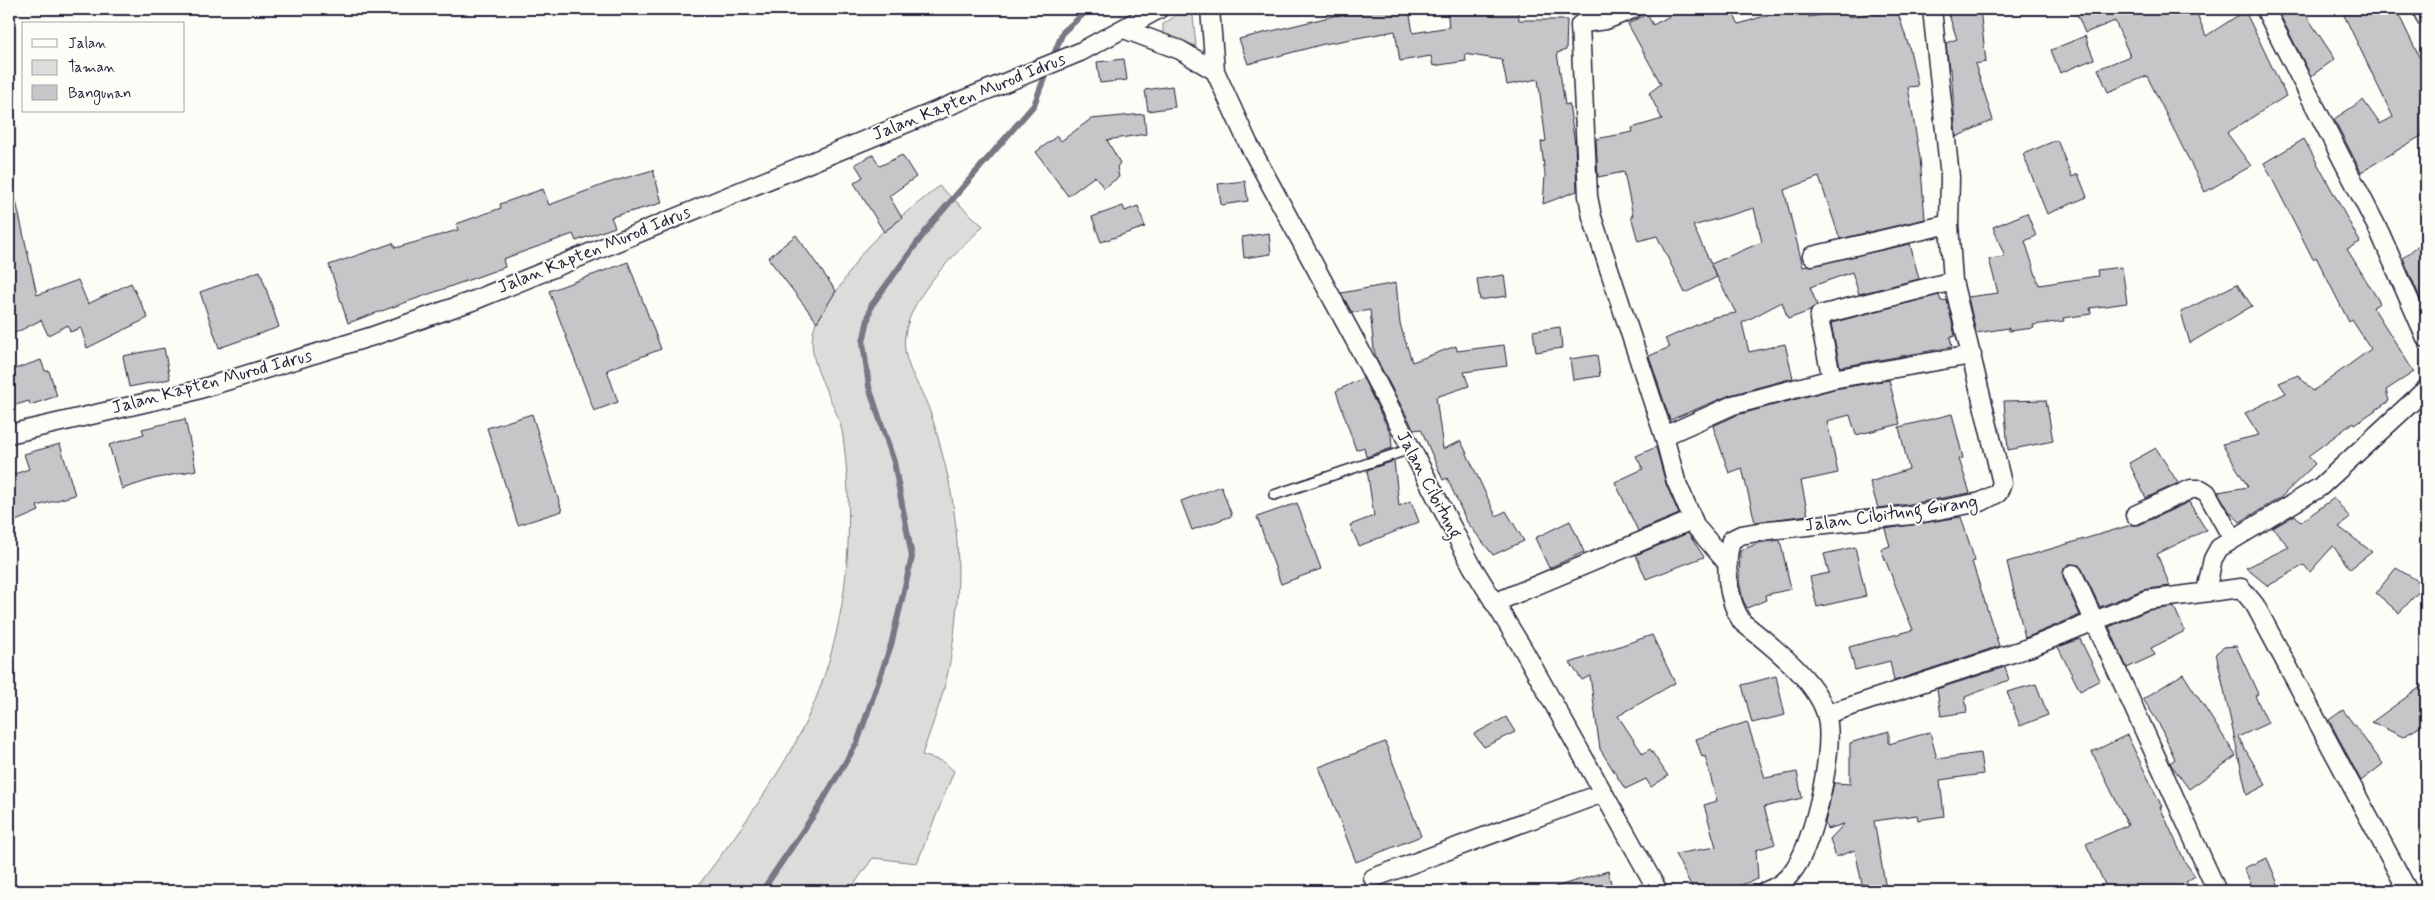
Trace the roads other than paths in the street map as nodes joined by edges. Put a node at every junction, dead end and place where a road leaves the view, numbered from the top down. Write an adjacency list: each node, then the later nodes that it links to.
1 (1160, 9): 8 (street, Jalan Kapten Murod Idrus)
2 (1210, 9): 9 (street, Jalan Cibitung)
3 (1633, 9): 18 (street)
4 (1932, 9): 10 (street, Jalan Cibitung Girang)
5 (2266, 9): 13 (street)
6 (2422, 9): 7 (street)
7 (2426, 18)
8 (1124, 29): 9 (street); 17 (street, Jalan Kapten Murod Idrus)
9 (1216, 71): 19 (street, Jalan Cibitung)
10 (1949, 224): 11 (street); 12 (street, Jalan Cibitung Girang)
11 (1812, 256)
12 (1953, 281): 14 (street, Jalan Cibitung Girang); 15 (street)
13 (2426, 338)
14 (1972, 355): 15 (street); 24 (street, Jalan Cibitung Girang)
15 (1832, 379): 18 (street)
16 (2426, 389): 23 (street)
17 (9, 434)
18 (1664, 436): 22 (street)
19 (1410, 449): 20 (lane); 27 (street, Jalan Cibitung)
20 (1274, 495)
21 (2135, 515): 23 (street)
22 (1692, 520): 24 (street); 27 (street)
23 (2232, 538): 26 (street)
24 (1728, 564): 29 (street, Jalan Cibitung Girang)
25 (2074, 574): 28 (street)
26 (2206, 592): 28 (street); 35 (street)
27 (1494, 603): 30 (street, Jalan Cibitung)
28 (2094, 621): 29 (street); 34 (street)
29 (1826, 714): 33 (street, Jalan Cibitung Girang)
30 (1603, 794): 31 (street); 32 (street, Jalan Cibitung)
31 (1373, 878)
32 (1658, 891)
33 (1766, 891)
34 (2217, 891)
35 (2408, 891)

